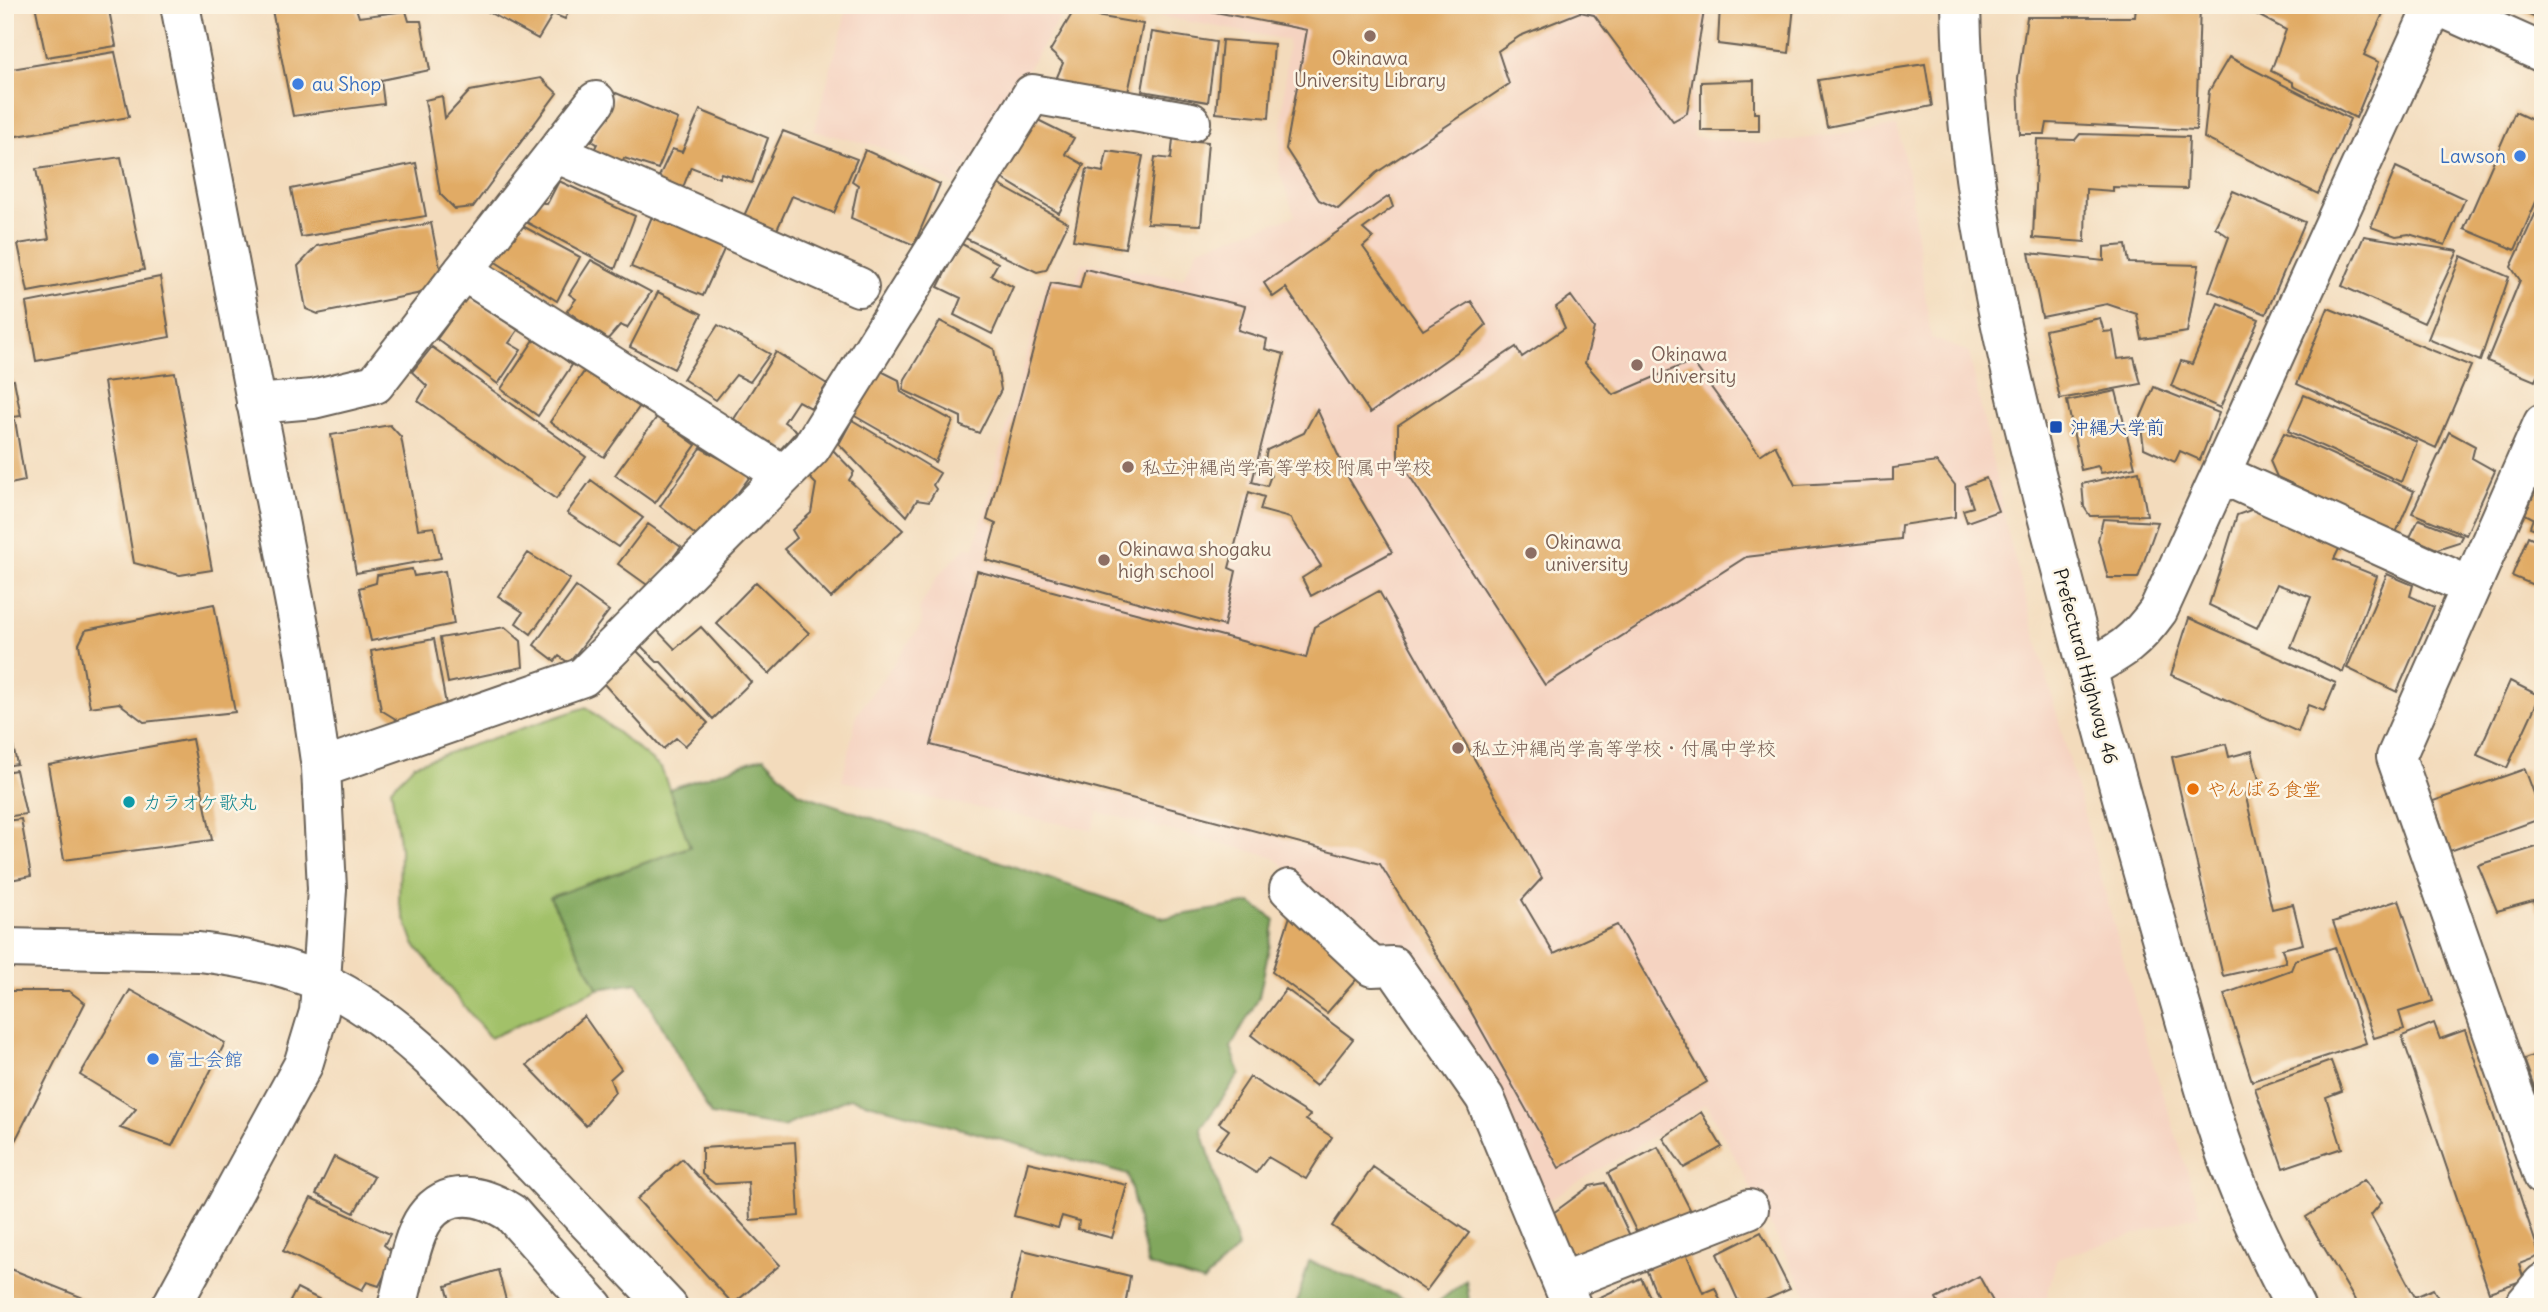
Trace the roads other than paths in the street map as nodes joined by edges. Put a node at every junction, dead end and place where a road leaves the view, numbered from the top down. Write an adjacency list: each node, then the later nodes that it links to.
1 (180, 5): 10 (street)
2 (1961, 5): 15 (street, Prefectural Highway 46)
3 (2435, 5): 4 (street); 12 (street)
4 (2543, 53)
5 (596, 101): 7 (street)
6 (1191, 122): 13 (street)
7 (556, 153): 8 (street); 9 (street)
8 (463, 271): 10 (street); 13 (street)
9 (859, 287)
10 (256, 404): 16 (street)
11 (2543, 423): 14 (street)
12 (2221, 474): 14 (street); 15 (street)
13 (784, 475): 16 (street)
14 (2469, 586): 20 (street)
15 (2088, 669): 28 (street, Prefectural Highway 46)
16 (321, 768): 19 (street)
17 (1289, 889): 23 (street)
18 (5, 948): 19 (street)
19 (323, 983): 24 (street); 27 (street)
20 (2543, 1176)
21 (1749, 1209): 23 (street)
22 (2543, 1283): 29 (street)
23 (1567, 1295)
24 (171, 1307)
25 (397, 1307): 26 (street)
26 (594, 1307)
27 (668, 1307)
28 (2295, 1307)
29 (2523, 1307)

